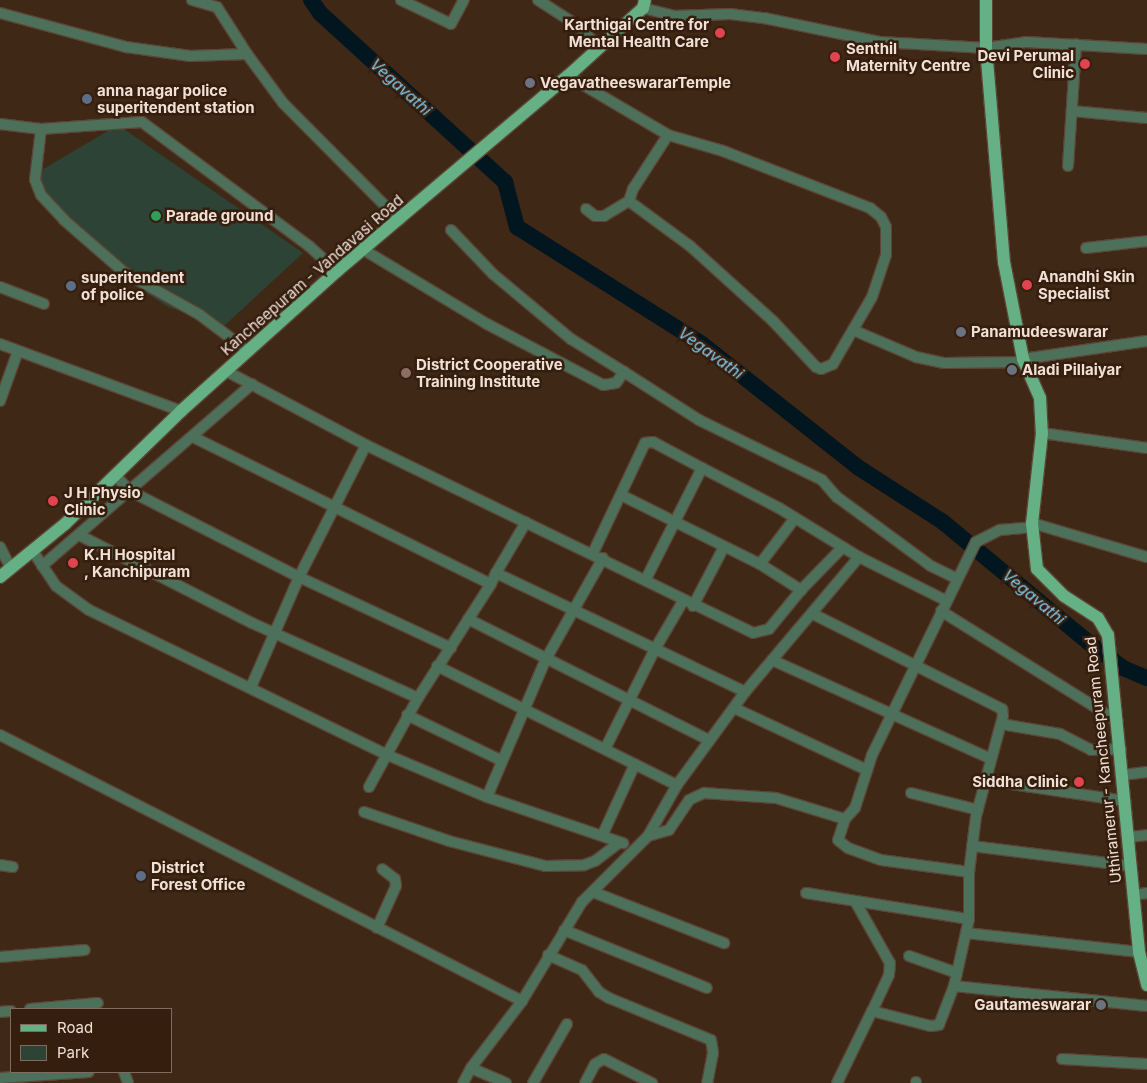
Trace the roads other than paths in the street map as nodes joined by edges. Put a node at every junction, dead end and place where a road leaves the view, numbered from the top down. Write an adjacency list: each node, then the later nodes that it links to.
1 (192, 0): 8 (street)
2 (225, 0): 8 (street)
3 (401, 0): 4 (street)
4 (464, 0)
5 (538, 0): 11 (street)
6 (986, 0): 12 (main road, Uthiramerur - Kancheepuram Road)
7 (644, 4): 11 (main road, Kancheepuram - Vandavasi Road); 12 (street)
8 (217, 7): 14 (street)
9 (0, 13): 14 (street)
10 (1076, 44): 12 (street); 13 (street); 16 (street)
11 (599, 47): 15 (main road, Kancheepuram - Vandavasi Road)
12 (986, 48): 37 (main road, Uthiramerur - Kancheepuram Road)
13 (1147, 49)
14 (247, 54): 24 (street)
15 (568, 76): 20 (street); 24 (main road, Kancheepuram - Vandavasi Road)
16 (1072, 111): 17 (street); 21 (street)
17 (1147, 118)
18 (0, 124): 19 (street)
19 (41, 128): 29 (street); 36 (street)
20 (668, 135): 22 (street); 32 (street)
21 (1068, 166)
22 (629, 201): 23 (street); 32 (street)
23 (586, 209)
24 (399, 220): 28 (main road, Kancheepuram - Vandavasi Road)
25 (450, 230): 39 (street)
26 (1147, 240): 27 (street)
27 (1086, 248)
28 (364, 250): 29 (main road, Kancheepuram - Vandavasi Road); 39 (street)
29 (337, 271): 36 (main road, Kancheepuram - Vandavasi Road)
30 (0, 287): 31 (street)
31 (44, 304)
32 (853, 330): 37 (street)
33 (1147, 341): 37 (street)
34 (0, 344): 35 (street)
35 (18, 350): 41 (street); 42 (street)
36 (248, 351): 38 (main road, Kancheepuram - Vandavasi Road)
37 (1024, 360): 43 (main road, Uthiramerur - Kancheepuram Road)
38 (226, 371): 40 (street); 42 (main road, Kancheepuram - Vandavasi Road)
39 (624, 372): 69 (street)
40 (252, 384): 44 (street); 45 (street)
41 (0, 401)
42 (181, 411): 48 (main road, Kancheepuram - Vandavasi Road)
43 (1042, 433): 46 (street); 55 (main road, Uthiramerur - Kancheepuram Road)
44 (193, 436): 49 (street); 51 (street)
45 (366, 445): 51 (street); 54 (street)
46 (1147, 448)
47 (702, 468): 50 (street); 52 (street); 53 (street)
48 (115, 475): 49 (street); 60 (main road, Kancheepuram - Vandavasi Road)
49 (130, 491): 56 (street); 71 (street)
50 (621, 495): 53 (street); 61 (street)
51 (333, 508): 71 (street); 73 (street)
52 (795, 518): 59 (street); 65 (street)
53 (673, 519): 58 (street); 72 (street)
54 (526, 522): 61 (street); 68 (street)
55 (1032, 525): 63 (street); 69 (street); 97 (main road, Uthiramerur - Kancheepuram Road)
56 (79, 535): 66 (street); 82 (street)
57 (0, 547): 67 (street)
58 (724, 547): 65 (street); 77 (street)
59 (843, 547): 62 (street); 74 (street)
60 (32, 550): 66 (street); 67 (main road, Kancheepuram - Vandavasi Road)
61 (592, 554): 64 (street)
62 (859, 557): 76 (street); 80 (street)
63 (1147, 557)
64 (603, 558): 72 (street); 78 (street)
65 (760, 564): 74 (street)
66 (42, 566): 89 (street)
67 (10, 567): 70 (main road, Kancheepuram - Vandavasi Road)
68 (496, 573): 73 (street); 78 (street)
69 (958, 575): 76 (street)
70 (0, 577)
71 (299, 577): 82 (street); 83 (street)
72 (646, 579): 75 (street)
73 (491, 584): 81 (street)
74 (801, 590): 77 (street)
75 (683, 601): 77 (street); 84 (street)
76 (947, 601): 79 (street)
77 (693, 606)
78 (572, 610): 84 (street); 85 (street)
79 (941, 611): 88 (street); 97 (street)
80 (813, 614): 86 (street); 88 (street)
81 (468, 619): 83 (street); 85 (street)
82 (274, 634): 89 (street); 91 (street)
83 (451, 648): 87 (street)
84 (654, 649): 90 (street); 92 (street)
85 (546, 659): 92 (street); 93 (street)
86 (772, 660): 90 (street); 96 (street)
87 (438, 666): 91 (street); 93 (street)
88 (915, 666): 96 (street); 98 (street)
89 (251, 687): 103 (street)
90 (745, 692): 94 (street)
91 (418, 698): 95 (street)
92 (630, 702): 100 (street); 101 (street)
93 (523, 708): 101 (street); 105 (street)
94 (734, 708): 100 (street); 107 (street)
95 (408, 715): 103 (street); 105 (street)
96 (891, 716): 104 (street); 107 (street)
97 (1118, 721): 102 (main road, Uthiramerur - Kancheepuram Road)
98 (1001, 724): 102 (street); 104 (street)
99 (0, 735): 136 (street)
100 (709, 740): 111 (street)
101 (605, 749): 106 (street)
102 (1121, 749): 109 (main road, Uthiramerur - Kancheepuram Road)
103 (385, 754): 112 (street); 114 (street)
104 (991, 759): 110 (street)
105 (500, 760): 114 (street)
106 (635, 764): 111 (street); 120 (street)
107 (866, 770): 118 (street)
108 (1147, 772): 109 (street)
109 (1123, 775): 115 (main road, Uthiramerur - Kancheepuram Road)
110 (986, 780): 115 (street); 116 (street)
111 (677, 785): 121 (street)
112 (369, 787)
113 (911, 793): 116 (street)
114 (487, 797): 120 (street)
115 (1125, 801): 122 (main road, Uthiramerur - Kancheepuram Road)
116 (978, 810): 124 (street)
117 (364, 812): 123 (street)
118 (846, 819): 121 (street); 130 (street)
119 (1147, 835): 122 (street)
120 (602, 836): 123 (street)
121 (648, 836): 125 (street)
122 (1129, 837): 127 (main road, Uthiramerur - Kancheepuram Road)
123 (620, 842): 125 (street)
124 (972, 846): 127 (street); 130 (street)
125 (636, 847): 131 (street)
126 (0, 865): 128 (street)
127 (1131, 866): 133 (main road, Uthiramerur - Kancheepuram Road)
128 (13, 867)
129 (382, 869): 136 (street)
130 (969, 872): 135 (street)
131 (593, 892): 137 (street); 139 (street)
132 (806, 893): 134 (street)
133 (1141, 894): 140 (main road, Uthiramerur - Kancheepuram Road)
134 (855, 901): 135 (street); 153 (street)
135 (969, 919): 138 (street)
136 (377, 928): 149 (street)
137 (564, 930): 142 (street); 148 (street)
138 (966, 933): 140 (street); 145 (street)
139 (724, 943)
140 (1142, 948): 146 (main road, Uthiramerur - Kancheepuram Road)
141 (85, 950): 144 (street)
142 (548, 955): 149 (street); 165 (street)
143 (909, 956): 145 (street)
144 (0, 957)
145 (957, 973): 147 (street)
146 (1147, 985)
147 (954, 986): 151 (street); 153 (street)
148 (708, 988)
149 (522, 1000): 157 (street)
150 (98, 1003): 152 (street)
151 (1147, 1006)
152 (41, 1008)
153 (872, 1012): 166 (street)
154 (567, 1024): 162 (street)
155 (1062, 1059): 156 (street)
156 (1147, 1064)
157 (471, 1068): 160 (street); 161 (street)
158 (74, 1073): 159 (street)
159 (0, 1078)
160 (463, 1083)
161 (506, 1083)
162 (533, 1083)
163 (585, 1083): 164 (street)
164 (652, 1083)
165 (708, 1083)
166 (837, 1083)

